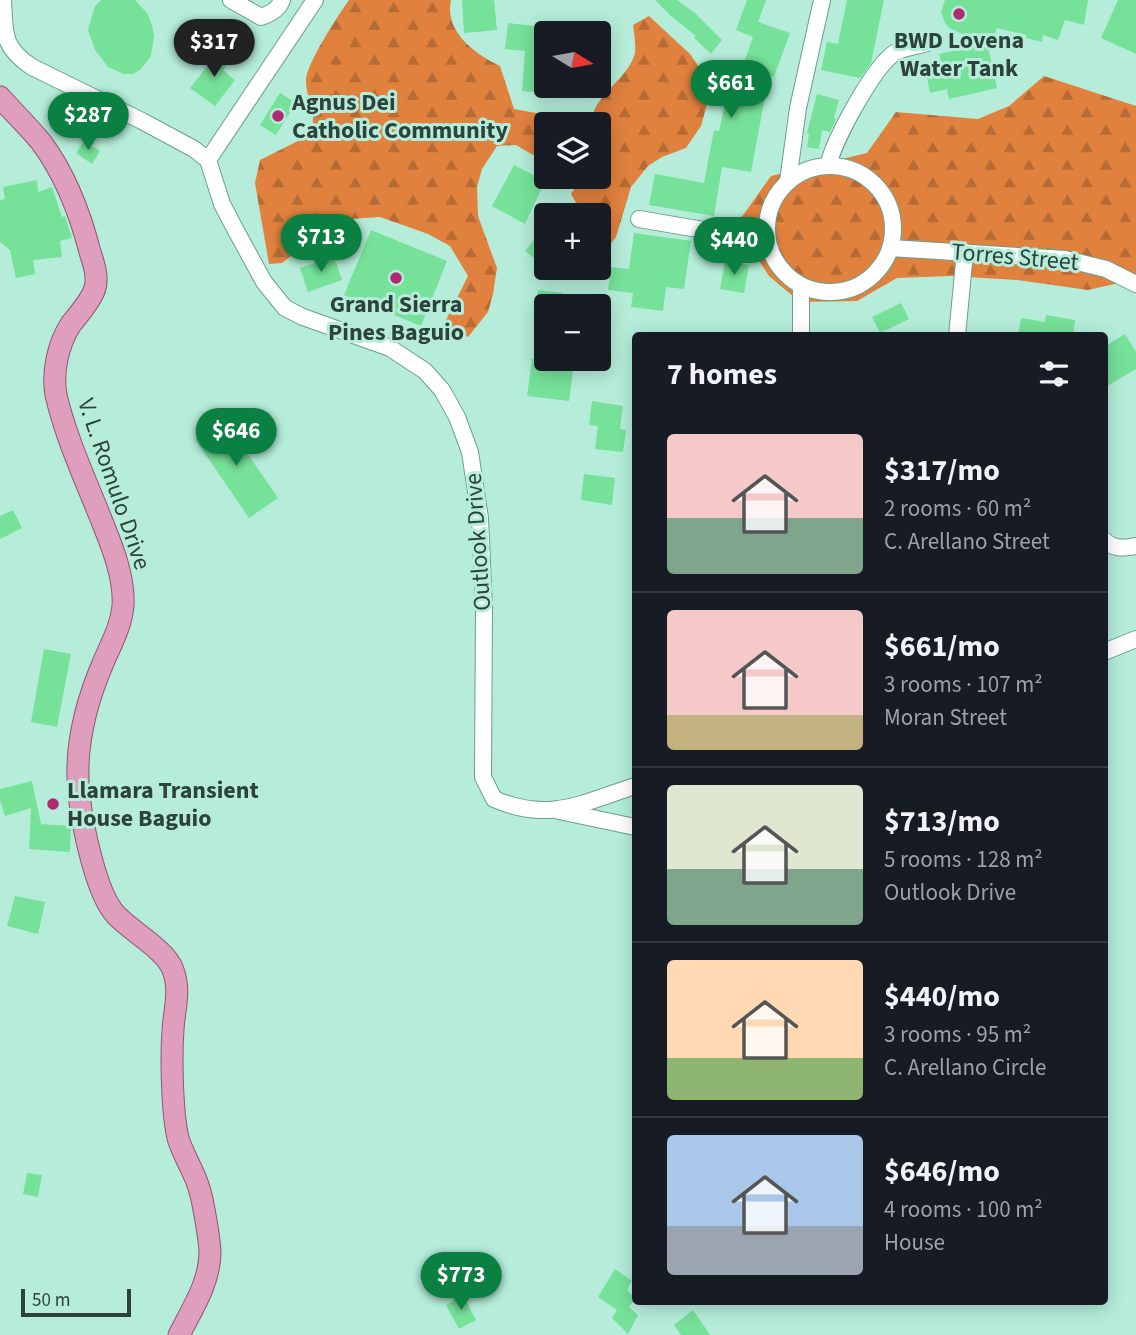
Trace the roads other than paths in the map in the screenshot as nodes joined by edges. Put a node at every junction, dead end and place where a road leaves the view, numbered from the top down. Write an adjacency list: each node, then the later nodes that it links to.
1 (4, 0): 8 (street)
2 (231, 0): 3 (street)
3 (282, 0)
4 (315, 0): 8 (street)
5 (822, 0): 10 (street)
6 (928, 43): 9 (street)
7 (0, 97): 26 (main road, V. L. Romulo Drive)
8 (208, 160): 24 (street, Outlook Drive)
9 (828, 166): 10 (street); 13 (street)
10 (788, 181): 12 (street)
11 (639, 219): 12 (street)
12 (767, 241): 16 (street)
13 (890, 248): 14 (street, Torres Street); 16 (street)
14 (965, 252): 15 (street, Torres Street); 18 (street)
15 (1136, 285)
16 (801, 286): 17 (street)
17 (802, 332)
18 (957, 332)
19 (1108, 543): 20 (street)
20 (1136, 546)
21 (1136, 639): 22 (street)
22 (1108, 650)
23 (632, 787): 24 (street, Outlook Drive)
24 (557, 811): 25 (street)
25 (632, 826)
26 (179, 1335)

